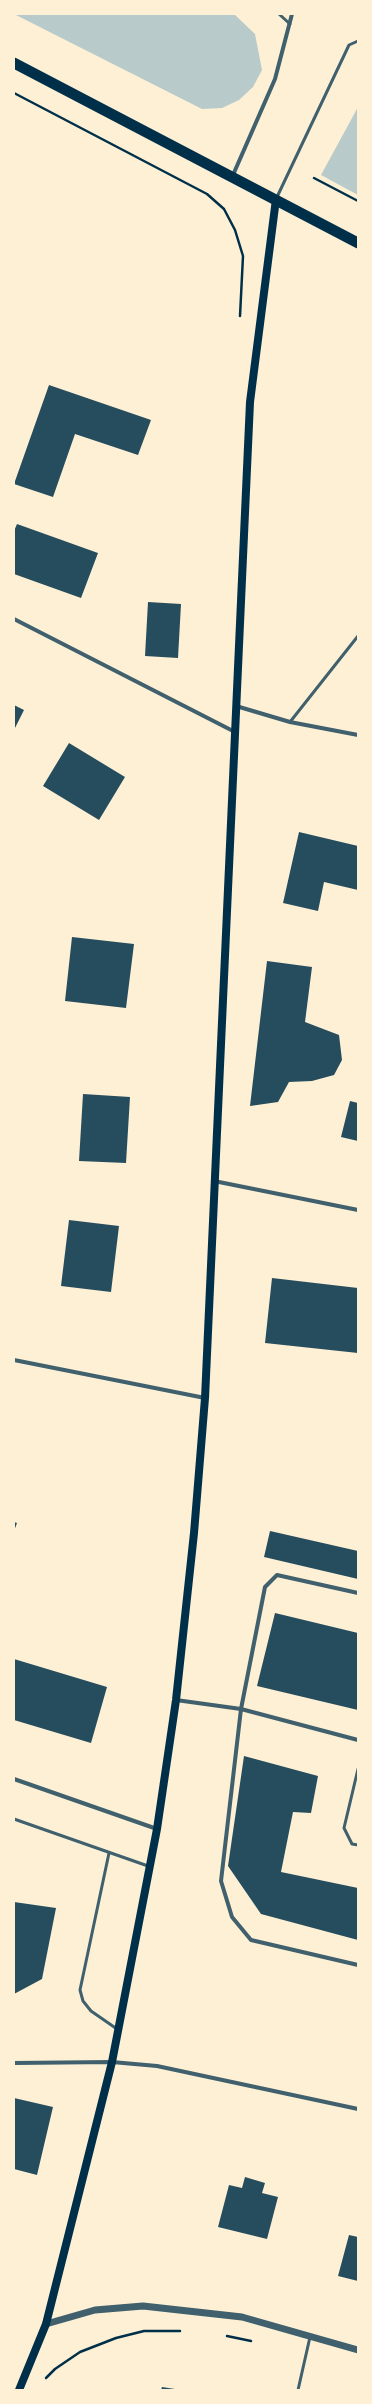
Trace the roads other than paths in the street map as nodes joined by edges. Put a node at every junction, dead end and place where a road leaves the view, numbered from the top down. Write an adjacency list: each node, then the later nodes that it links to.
1 (279, 14): 3 (lane)
2 (292, 14): 3 (street)
3 (290, 24): 6 (street)
4 (358, 40): 7 (lane)
5 (14, 63): 6 (highway)
6 (233, 175): 7 (highway)
7 (276, 199): 8 (highway); 11 (main road)
8 (358, 242)
9 (14, 619): 13 (street)
10 (358, 636): 12 (lane)
11 (236, 706): 12 (street); 13 (main road)
12 (290, 722): 14 (street)
13 (235, 732): 15 (main road)
14 (358, 735)
15 (214, 1181): 16 (street); 18 (main road)
16 (358, 1210)
17 (14, 1360): 18 (street)
18 (205, 1398): 20 (main road)
19 (358, 1593): 21 (street)
20 (176, 1700): 21 (street); 26 (main road)
21 (241, 1709): 22 (street); 30 (street)
22 (358, 1740)
23 (358, 1770): 27 (lane)
24 (14, 1779): 26 (street)
25 (14, 1819): 28 (lane)
26 (157, 1829): 29 (main road)
27 (358, 1845)
28 (109, 1853): 29 (lane); 31 (lane)
29 (150, 1867): 31 (main road)
30 (358, 1965)
31 (118, 2031): 33 (main road)
32 (14, 2062): 33 (street)
33 (112, 2062): 34 (street); 35 (main road)
34 (358, 2109)
35 (46, 2324): 36 (street); 38 (main road)
36 (310, 2337): 37 (street); 39 (lane)
37 (358, 2350)
38 (18, 2390)
39 (298, 2390)

